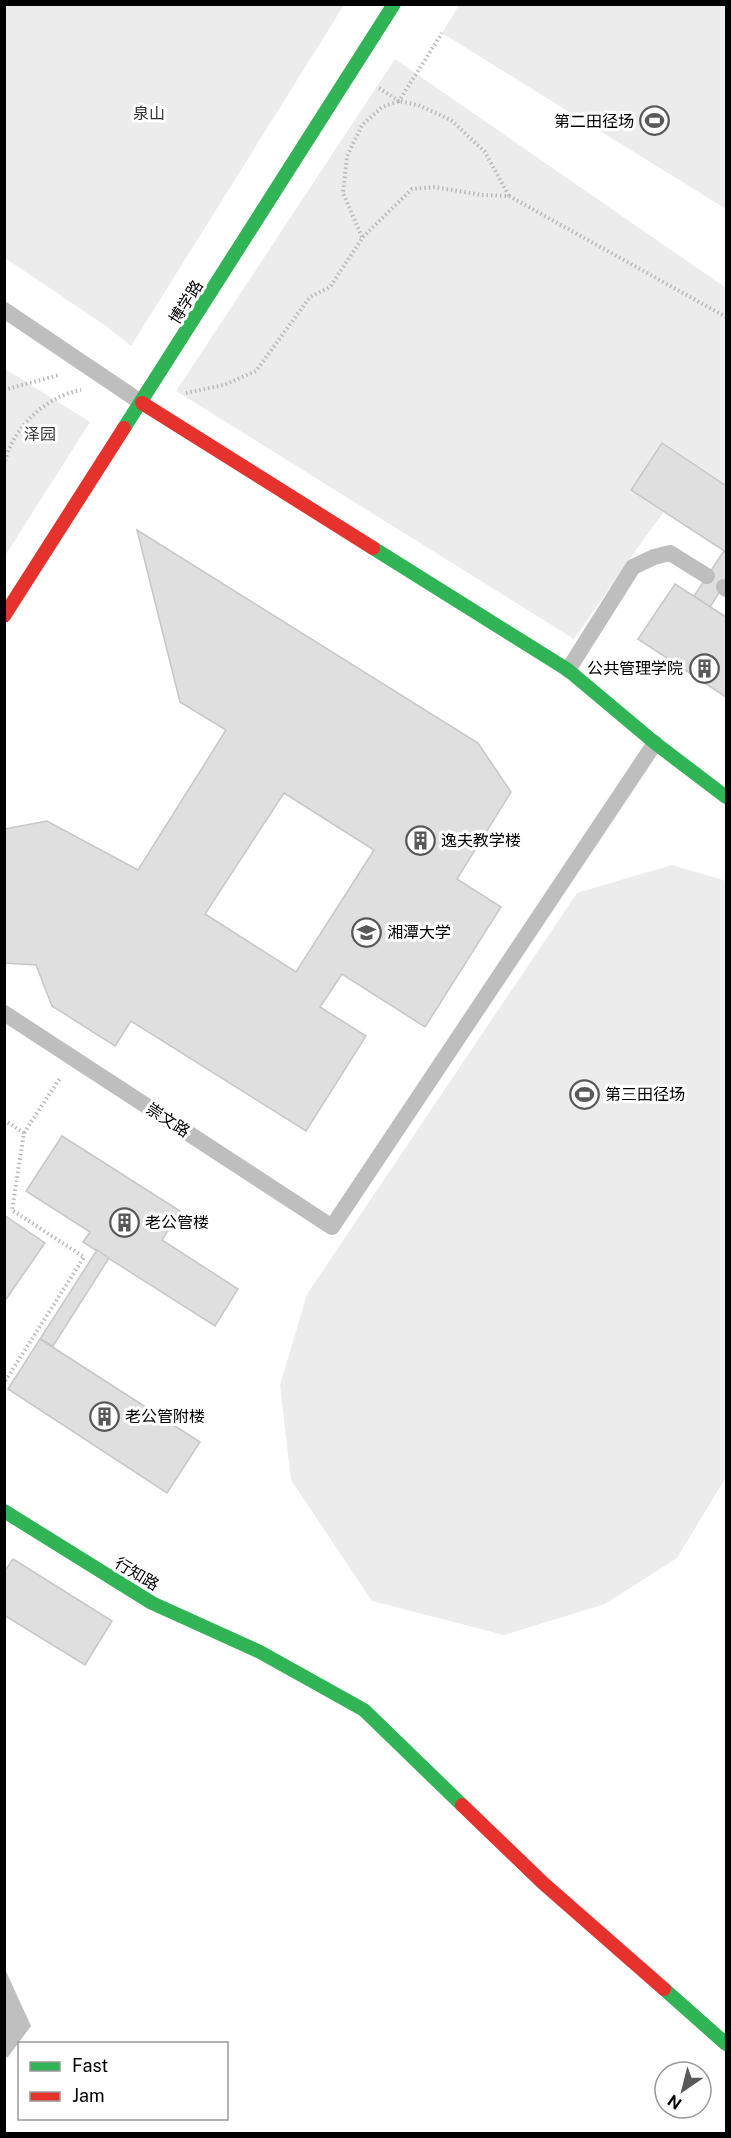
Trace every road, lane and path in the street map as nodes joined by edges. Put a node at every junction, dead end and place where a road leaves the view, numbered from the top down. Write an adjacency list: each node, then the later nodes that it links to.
1 (394, 4): 13 (street, 博学路)
2 (442, 33): 4 (path)
3 (370, 83): 4 (path)
4 (399, 101): 5 (path); 6 (path)
5 (509, 196): 6 (path); 8 (path)
6 (363, 237): 12 (path)
7 (4, 310): 9 (lane)
8 (726, 316)
9 (89, 367): 10 (lane); 11 (path)
10 (114, 384): 13 (lane); 14 (path)
11 (4, 390)
12 (178, 395)
13 (142, 403): 17 (street, 博学路); 18 (street)
14 (7, 447): 15 (path)
15 (4, 465)
16 (707, 576): 18 (lane)
17 (4, 616)
18 (568, 670): 19 (street)
19 (655, 743): 20 (street); 21 (lane, 崇文路)
20 (726, 796)
21 (4, 1013)
22 (61, 1076): 24 (path)
23 (4, 1120): 24 (path)
24 (24, 1133): 25 (path)
25 (4, 1383)
26 (4, 1511): 27 (street, 行知路)
27 (726, 2044)

